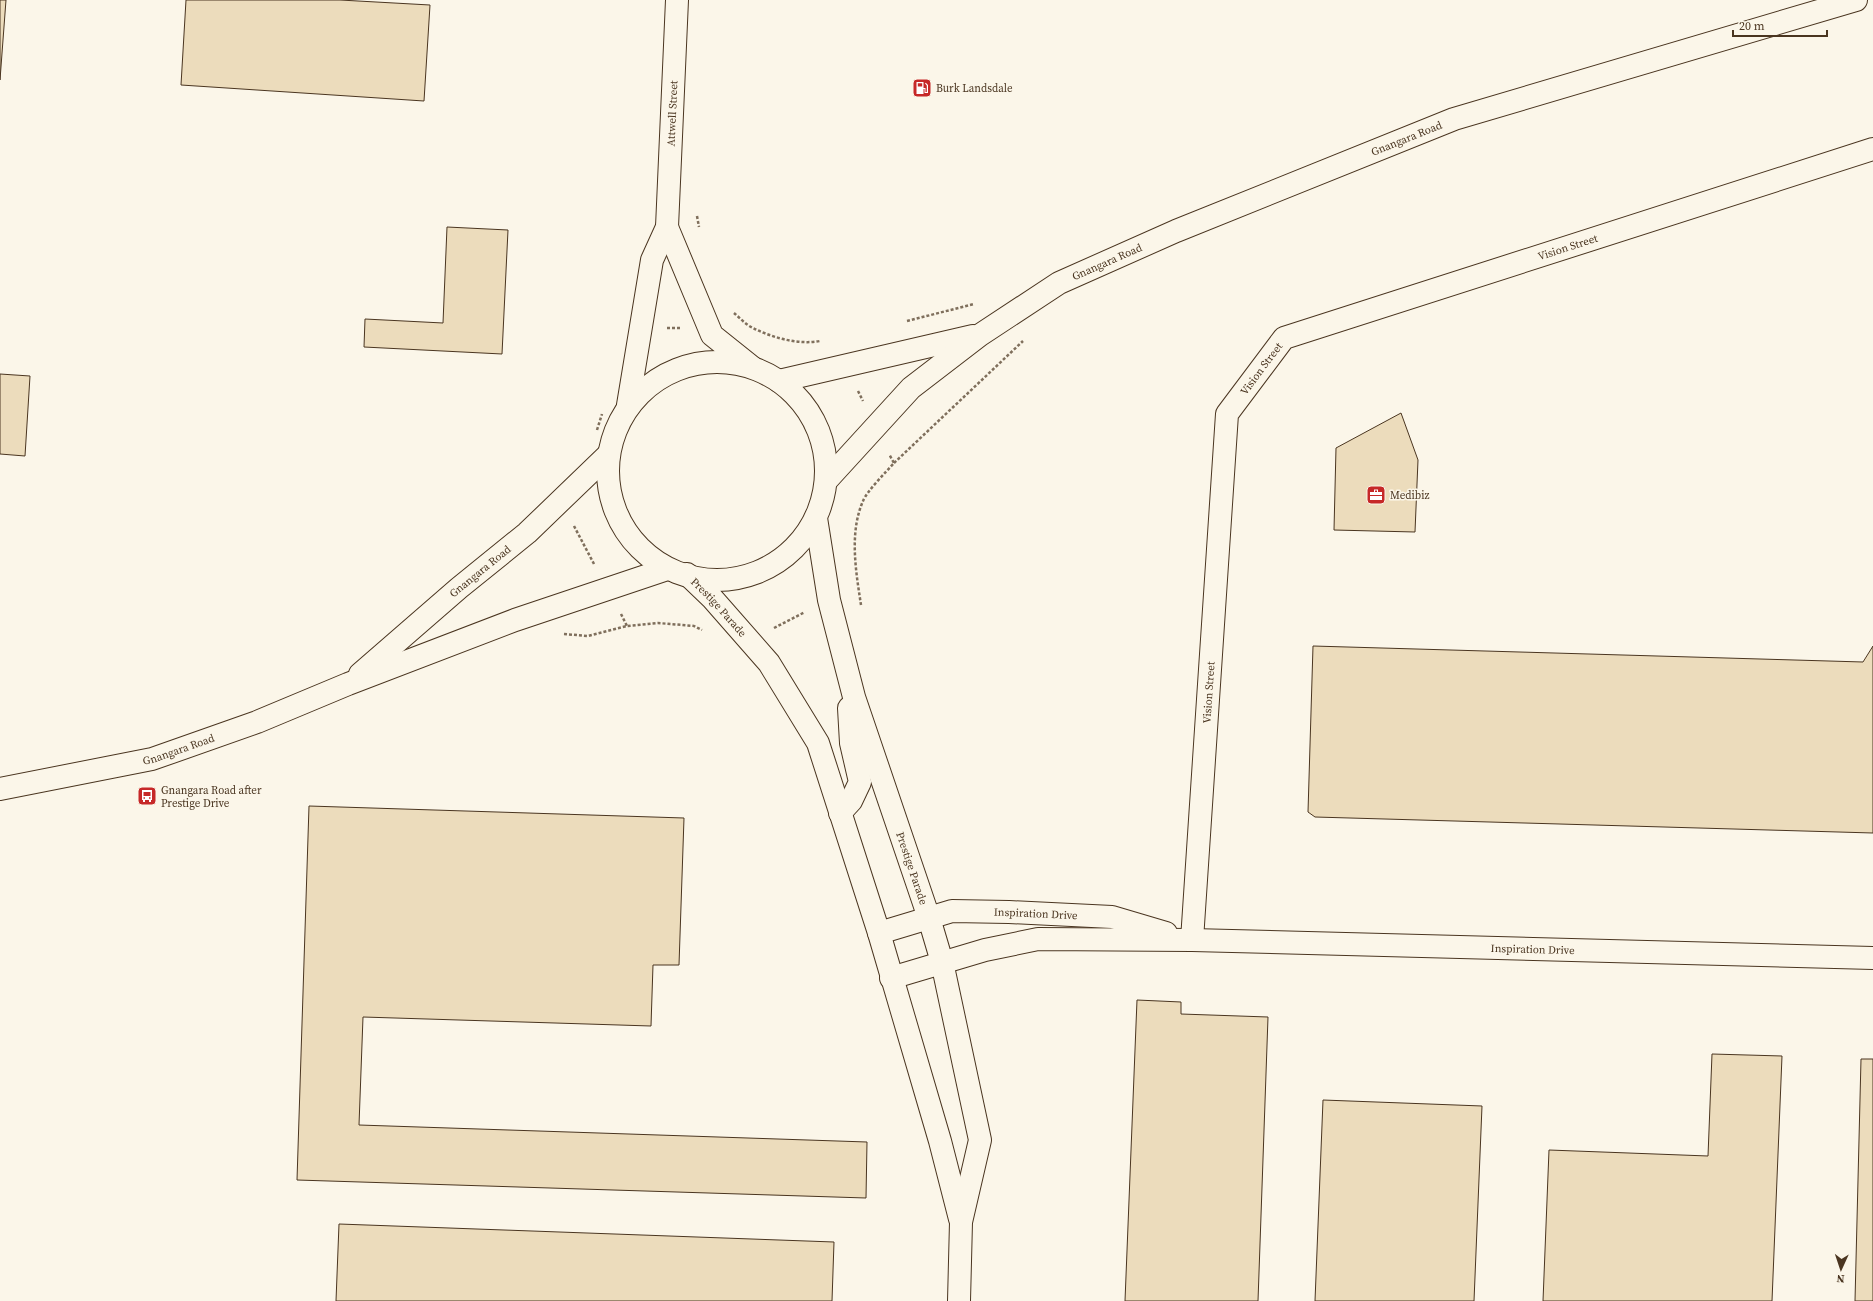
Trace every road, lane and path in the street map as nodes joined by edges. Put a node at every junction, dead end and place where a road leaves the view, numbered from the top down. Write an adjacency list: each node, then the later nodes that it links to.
1 (677, 0): 4 (street, Attwell Street)
2 (1856, 0): 9 (street, Gnangara Road)
3 (1873, 149): 36 (street, Vision Street)
4 (667, 227): 6 (street, Attwell Street); 8 (street, Attwell Street)
5 (974, 304): 7 (path)
6 (706, 320): 8 (path); 11 (path); 12 (street, Attwell Street)
7 (906, 321)
8 (641, 328): 14 (street, Attwell Street)
9 (980, 334): 13 (street, Gnangara Road); 19 (street, Gnangara Road)
10 (1027, 338): 18 (path)
11 (825, 340)
12 (752, 367): 13 (street, Gnangara Road); 14 (street, Gnangara Road)
13 (779, 381): 19 (street, Gnangara Road)
14 (628, 405): 17 (street, Gnangara Road)
15 (605, 406): 16 (path)
16 (593, 434)
17 (608, 455): 20 (street, Gnangara Road); 22 (street, Gnangara Road)
18 (894, 463)
19 (826, 481): 21 (street, Gnangara Road)
20 (560, 500): 24 (path); 31 (street, Gnangara Road)
21 (816, 518): 22 (street, Gnangara Road); 25 (street, Prestige Parade)
22 (677, 572): 24 (street, Gnangara Road); 29 (street, Prestige Parade)
23 (858, 586): 25 (path)
24 (607, 589): 26 (path); 31 (street, Gnangara Road)
25 (829, 600): 29 (path); 30 (street, Prestige Parade)
26 (627, 626): 27 (path); 28 (path)
27 (558, 633)
28 (708, 633)
29 (748, 640): 33 (street, Prestige Parade)
30 (847, 672): 33 (street); 34 (street, Prestige Parade)
31 (348, 684): 32 (street, Gnangara Road)
32 (0, 790)
33 (840, 813): 35 (street, Prestige Parade)
34 (929, 918): 35 (street, Inspiration Drive); 36 (street, Inspiration Drive); 38 (street, Prestige Parade)
35 (879, 933): 39 (street, Prestige Parade)
36 (1192, 940): 37 (street, Inspiration Drive); 38 (street, Inspiration Drive)
37 (1873, 958)
38 (942, 962): 39 (street, Inspiration Drive); 40 (street, Prestige Parade)
39 (891, 978): 40 (street, Prestige Parade)
40 (961, 1222): 41 (street, Prestige Parade)
41 (959, 1301)

